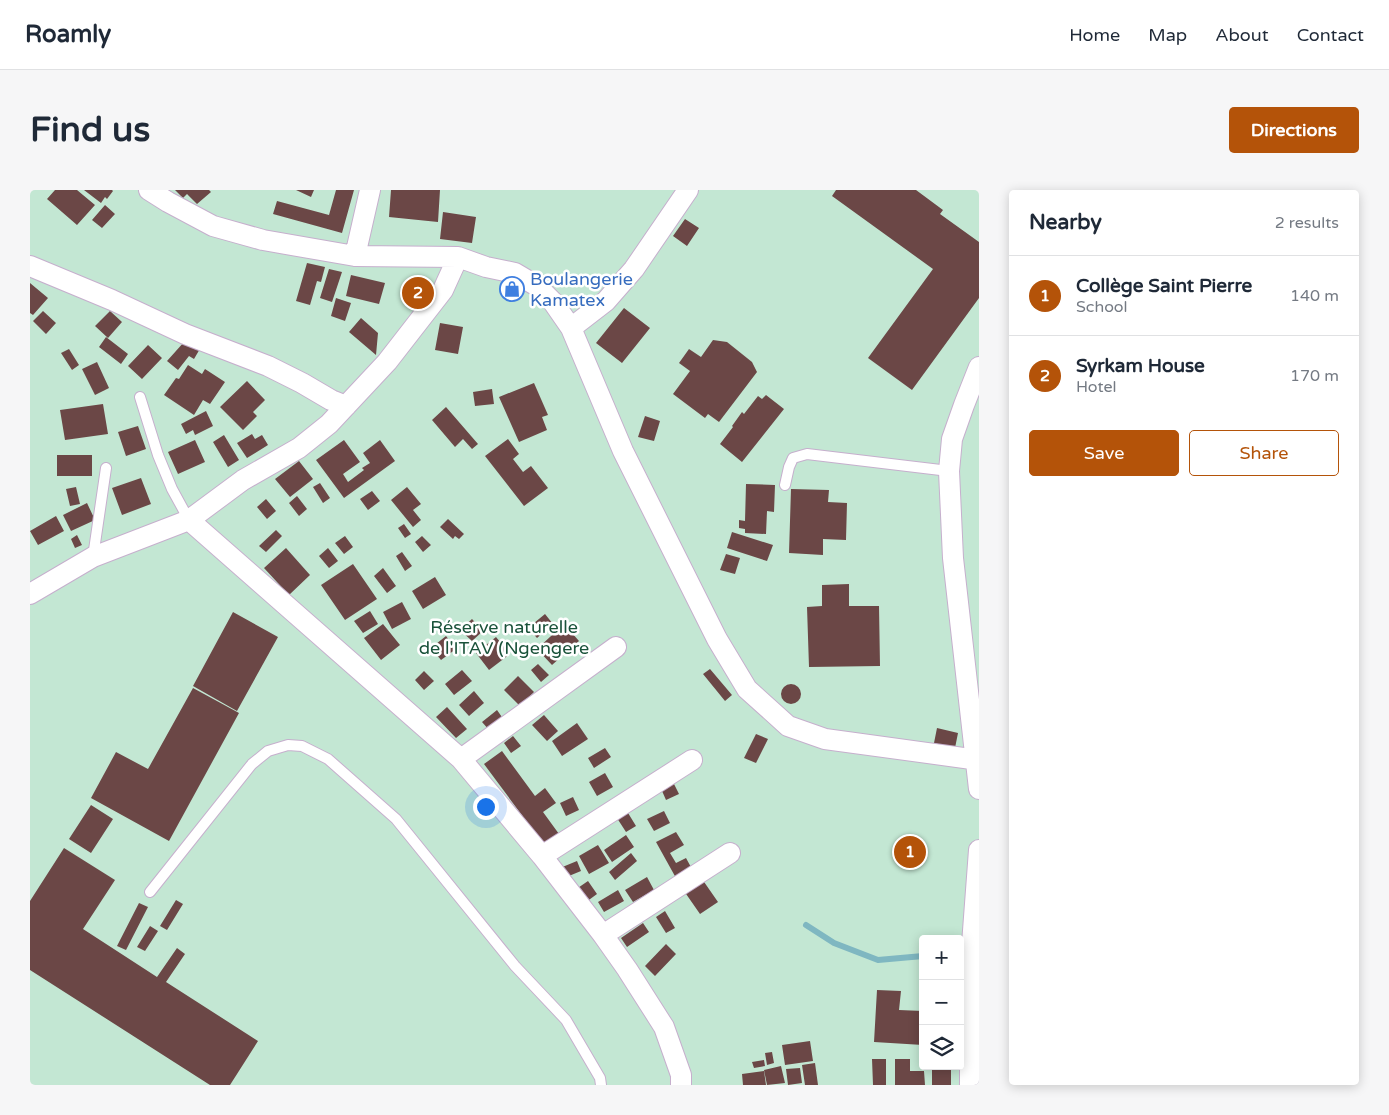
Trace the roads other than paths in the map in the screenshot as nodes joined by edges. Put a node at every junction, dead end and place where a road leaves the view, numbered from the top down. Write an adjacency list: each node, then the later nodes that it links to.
1 (149, 190): 4 (street)
2 (370, 190): 4 (street)
3 (688, 190): 7 (street)
4 (355, 256): 5 (street)
5 (458, 257): 7 (street); 10 (street)
6 (30, 266): 10 (street)
7 (571, 328): 20 (street)
8 (979, 367): 12 (street)
9 (140, 397): 14 (lane)
10 (346, 406): 14 (street)
11 (106, 468): 15 (lane)
12 (949, 471): 13 (lane); 20 (street)
13 (785, 485)
14 (189, 520): 15 (street); 18 (street)
15 (93, 557): 16 (street)
16 (30, 594)
17 (616, 647): 18 (street)
18 (461, 759): 24 (street)
19 (692, 760): 24 (street)
20 (978, 760): 21 (street)
21 (979, 788)
22 (979, 850): 29 (street)
23 (730, 853): 26 (street)
24 (542, 856): 26 (street)
25 (150, 892): 27 (lane)
26 (603, 934): 28 (street)
27 (601, 1085)
28 (681, 1085)
29 (970, 1085)

